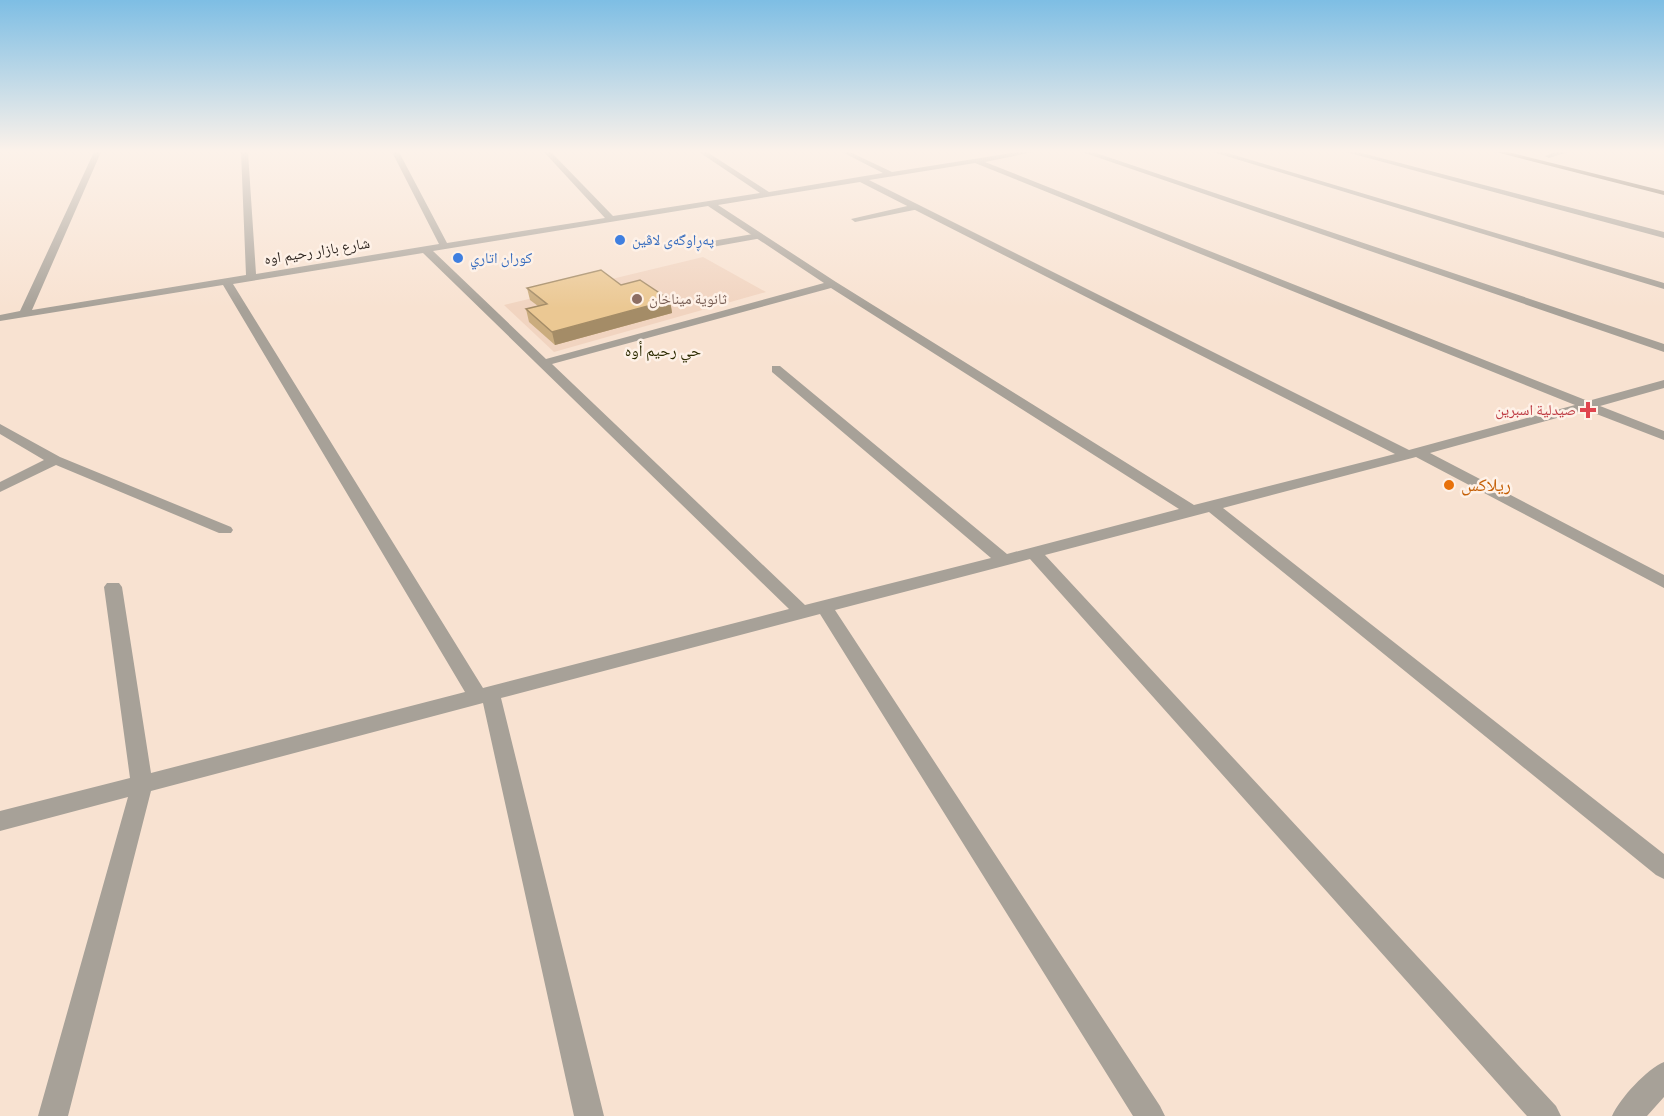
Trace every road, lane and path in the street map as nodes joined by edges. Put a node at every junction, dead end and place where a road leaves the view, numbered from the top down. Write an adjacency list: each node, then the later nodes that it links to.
1 (74, 204): 24 (street)
2 (247, 204): 20 (street)
3 (422, 204): 18 (street)
4 (596, 204): 13 (street)
5 (703, 204): 13 (street, شارع بازار رحيم اوه)
6 (712, 204): 16 (street)
7 (910, 204): 12 (street)
8 (1087, 204): 30 (street)
9 (1240, 204): 26 (street)
10 (1391, 204): 23 (street)
11 (1547, 204): 15 (street)
12 (916, 207): 14 (street); 33 (street)
13 (610, 219): 18 (street, شارع بازار رحيم اوه)
14 (855, 219)
15 (1664, 235)
16 (759, 236): 17 (street); 22 (street)
17 (712, 244)
18 (444, 246): 19 (street, شارع بازار رحيم اوه)
19 (425, 249): 20 (street, شارع بازار رحيم اوه); 27 (street)
20 (251, 277): 21 (street, شارع بازار رحيم اوه)
21 (226, 281): 24 (street, شارع بازار رحيم اوه); 45 (street)
22 (832, 284): 27 (street); 37 (street)
23 (1664, 286)
24 (26, 314): 25 (street, شارع بازار رحيم اوه)
25 (0, 318)
26 (1664, 348)
27 (543, 363): 44 (street)
28 (776, 369): 40 (street)
29 (1664, 384): 30 (street)
30 (1588, 404): 32 (street); 33 (street)
31 (0, 428): 34 (street)
32 (1664, 436)
33 (1413, 454): 36 (street); 41 (street)
34 (55, 460): 35 (street); 38 (street)
35 (0, 488)
36 (1210, 505): 37 (street); 48 (street)
37 (1191, 510): 39 (street)
38 (225, 530)
39 (1033, 552): 40 (street); 53 (street)
40 (1004, 560): 43 (street)
41 (1664, 582)
42 (113, 587): 46 (street)
43 (824, 607): 44 (street); 52 (street)
44 (802, 612): 45 (street)
45 (484, 694): 46 (street); 51 (street)
46 (142, 784): 47 (street); 50 (street)
47 (0, 821)
48 (1664, 868)
49 (1664, 1076): 54 (street)
50 (53, 1116)
51 (589, 1116)
52 (1150, 1116)
53 (1546, 1116)
54 (1627, 1116)

